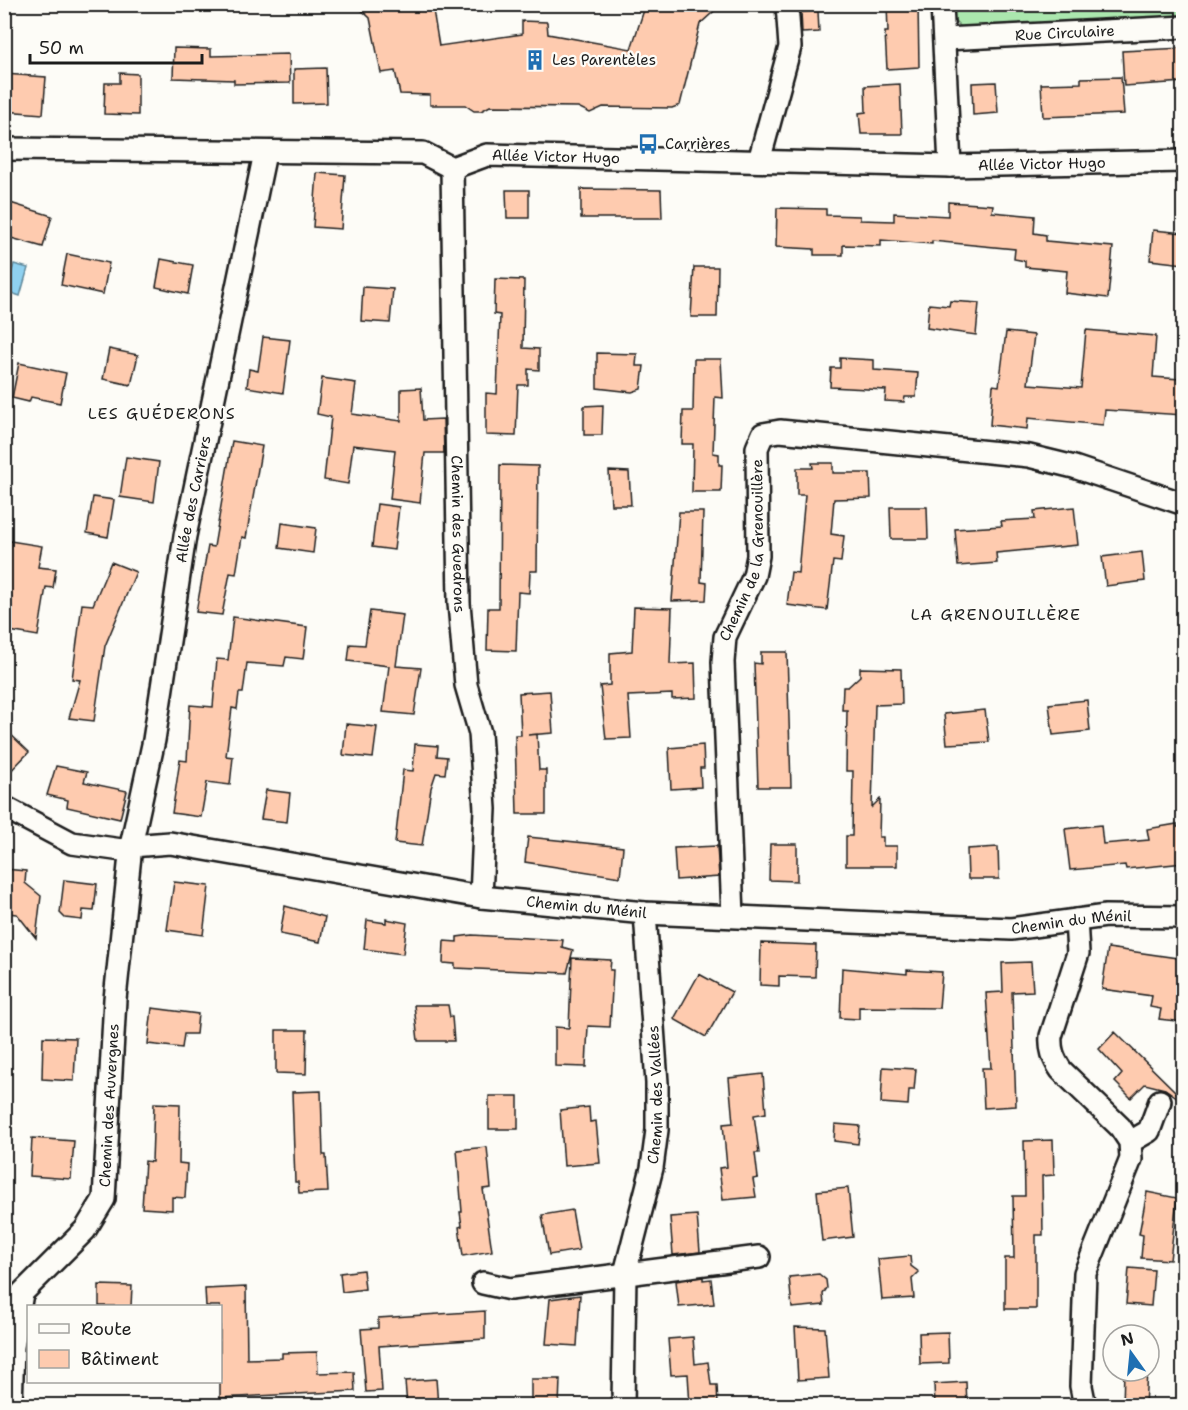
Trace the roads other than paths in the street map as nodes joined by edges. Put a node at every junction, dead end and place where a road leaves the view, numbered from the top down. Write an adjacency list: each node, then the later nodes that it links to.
1 (787, 4): 7 (street)
2 (942, 4): 4 (street)
3 (1184, 27): 4 (street, Rue Circulaire)
4 (945, 39): 9 (street)
5 (4, 149): 6 (street)
6 (265, 153): 10 (street); 13 (street, Allée des Carriers)
7 (759, 161): 9 (street, Allée Victor Hugo); 10 (street, Allée Victor Hugo)
8 (1184, 161): 9 (street, Allée Victor Hugo)
9 (950, 166)
10 (452, 168): 14 (street, Chemin des Guedrons)
11 (1184, 504): 16 (street, Chemin de la Grenouillère)
12 (4, 807): 13 (street, Chemin du Ménil)
13 (131, 846): 14 (street, Chemin du Ménil); 24 (street, Chemin des Auvergnes)
14 (481, 897): 15 (street, Chemin du Ménil)
15 (645, 913): 16 (street, Chemin du Ménil); 22 (street, Chemin des Vallées)
16 (733, 916): 18 (street, Chemin du Ménil)
17 (1184, 917): 18 (street, Chemin du Ménil)
18 (1076, 920): 20 (street)
19 (1160, 1101): 20 (street)
20 (1130, 1142): 26 (street)
21 (759, 1257): 22 (street)
22 (625, 1273): 23 (street); 25 (street, Chemin des Vallées)
23 (483, 1282)
24 (11, 1406)
25 (623, 1406)
26 (1085, 1406)

